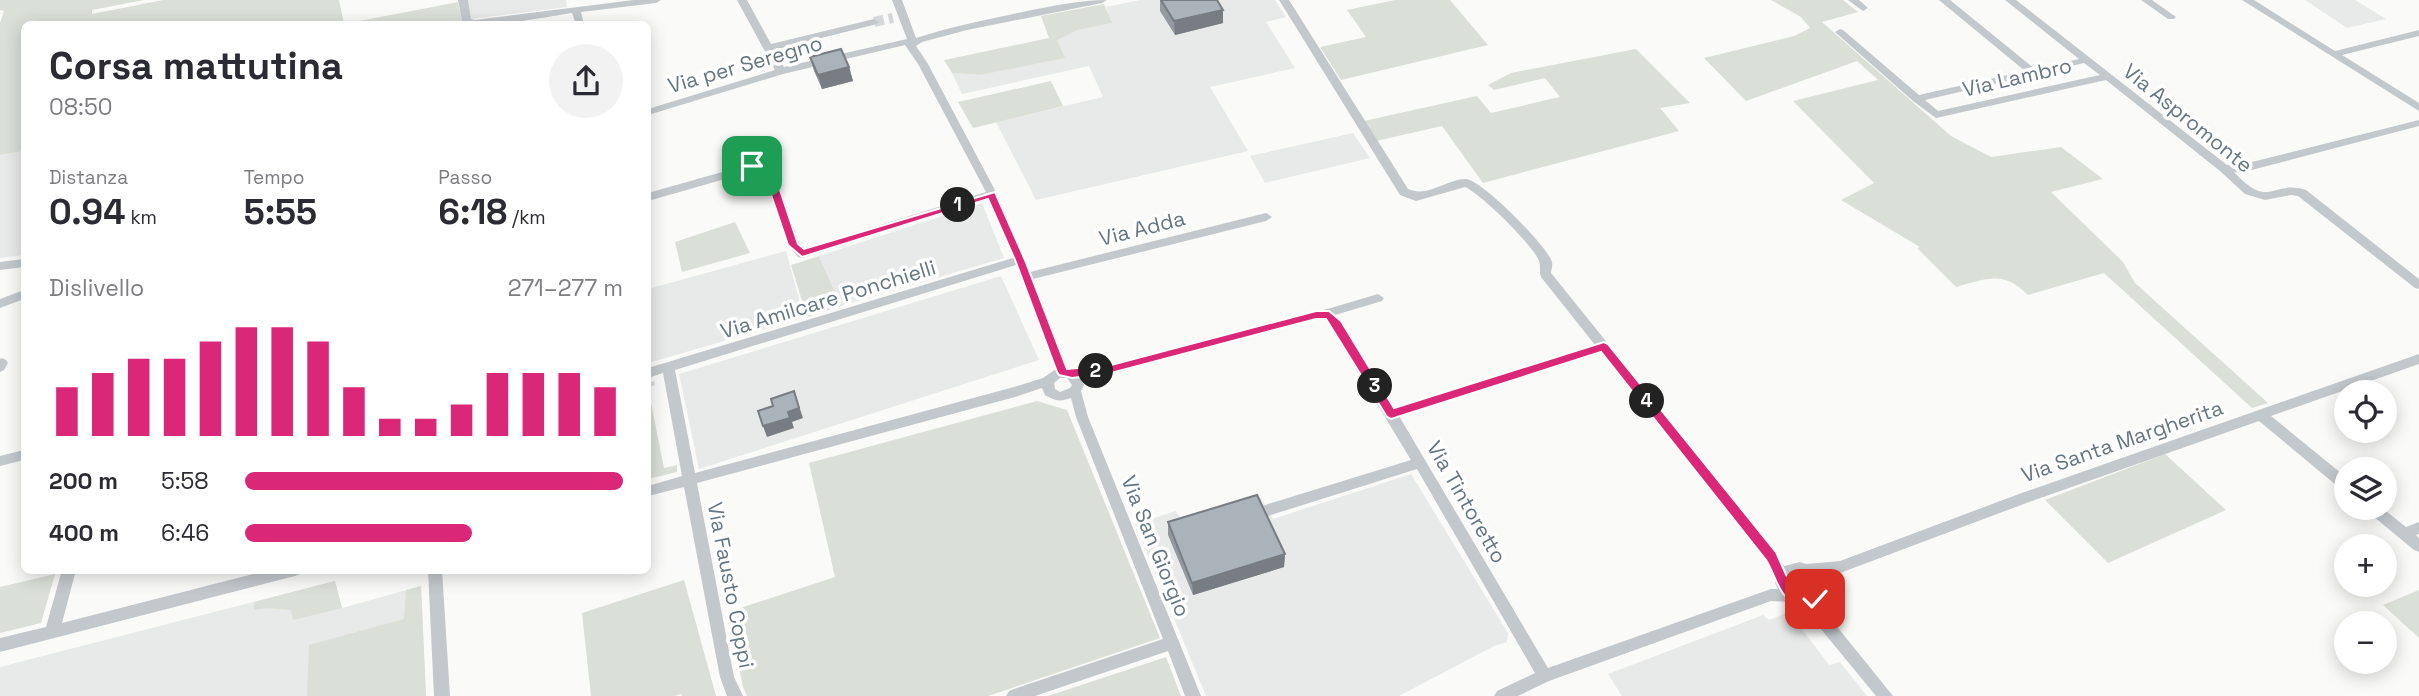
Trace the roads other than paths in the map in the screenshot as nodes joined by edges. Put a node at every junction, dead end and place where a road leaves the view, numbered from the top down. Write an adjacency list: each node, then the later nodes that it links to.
1 (463, 0): 15 (street)
2 (656, 0): 13 (street)
3 (742, 0): 22 (street)
4 (897, 0): 21 (street)
5 (1102, 0): 21 (street)
6 (1284, 0): 45 (street)
7 (1853, 0): 12 (street)
8 (1944, 0): 26 (street)
9 (2010, 0): 24 (street, Via Aspromonte)
10 (2146, 0): 14 (street)
11 (2247, 0): 23 (street)
12 (1863, 8)
13 (576, 10): 16 (street); 17 (street)
14 (2171, 17)
15 (467, 21)
16 (491, 21)
17 (579, 21)
18 (874, 22): 22 (street)
19 (1840, 32): 28 (street)
20 (2419, 33): 23 (street)
21 (916, 43): 25 (street, Via per Seregno); 33 (street)
22 (769, 48): 25 (street)
23 (2334, 54): 29 (street)
24 (2086, 60): 26 (street); 27 (street, Via Aspromonte)
25 (782, 71): 30 (street, Via per Seregno)
26 (2033, 72): 28 (street)
27 (2106, 77): 28 (street, Via Lambro); 32 (street, Via Aspromonte)
28 (1917, 99)
29 (2419, 108)
30 (651, 110)
31 (2419, 123): 32 (street)
32 (2224, 168): 40 (street, Via Aspromonte)
33 (992, 194): 34 (street); 36 (street)
34 (651, 196)
35 (1266, 216): 39 (street, Via Adda)
36 (1020, 260): 39 (street); 47 (street, Via Amilcare Ponchielli)
37 (21, 263): 38 (street)
38 (0, 266)
39 (1026, 277): 49 (street)
40 (2419, 285)
41 (21, 295): 43 (street)
42 (1378, 298): 44 (street)
43 (0, 304)
44 (1329, 315): 49 (street); 50 (street, Via Tintoretto)
45 (1604, 347): 50 (street); 63 (street)
46 (2419, 359): 51 (street, Via Santa Margherita)
47 (668, 368): 48 (street, Via Amilcare Ponchielli); 56 (street, Via Fausto Coppi)
48 (651, 372)
49 (1063, 383): 56 (street); 75 (street, Via San Giorgio)
50 (1391, 414): 54 (street, Via Tintoretto)
51 (2261, 415): 55 (street); 64 (street, Via Santa Margherita)
52 (21, 456): 53 (street)
53 (0, 461)
54 (1420, 463): 58 (street); 77 (street, Via Tintoretto)
55 (2334, 475)
56 (689, 480): 57 (street); 80 (street, Via Fausto Coppi)
57 (651, 490)
58 (1268, 510)
59 (2388, 520): 61 (street)
60 (2419, 528): 61 (street)
61 (2405, 534): 62 (street)
62 (2419, 546)
63 (1771, 556): 69 (street)
64 (1840, 567): 65 (street, Via Santa Margherita); 70 (street, Via Santa Margherita)
65 (1807, 570): 69 (street, Via Santa Margherita); 70 (street)
66 (68, 574): 74 (street)
67 (435, 574): 79 (street)
68 (255, 576): 74 (street)
69 (1784, 576): 71 (street); 72 (street)
70 (1820, 589): 72 (street); 73 (street)
71 (1771, 595): 72 (street); 77 (street)
72 (1795, 598): 73 (street)
73 (1823, 618): 84 (street)
74 (52, 632): 76 (street)
75 (1172, 643): 81 (street); 82 (street, Via San Giorgio)
76 (0, 645)
77 (1545, 677): 78 (street)
78 (1530, 690): 83 (street)
79 (442, 696)
80 (735, 696)
81 (1014, 696)
82 (1193, 696)
83 (1502, 696)
84 (1885, 696)

